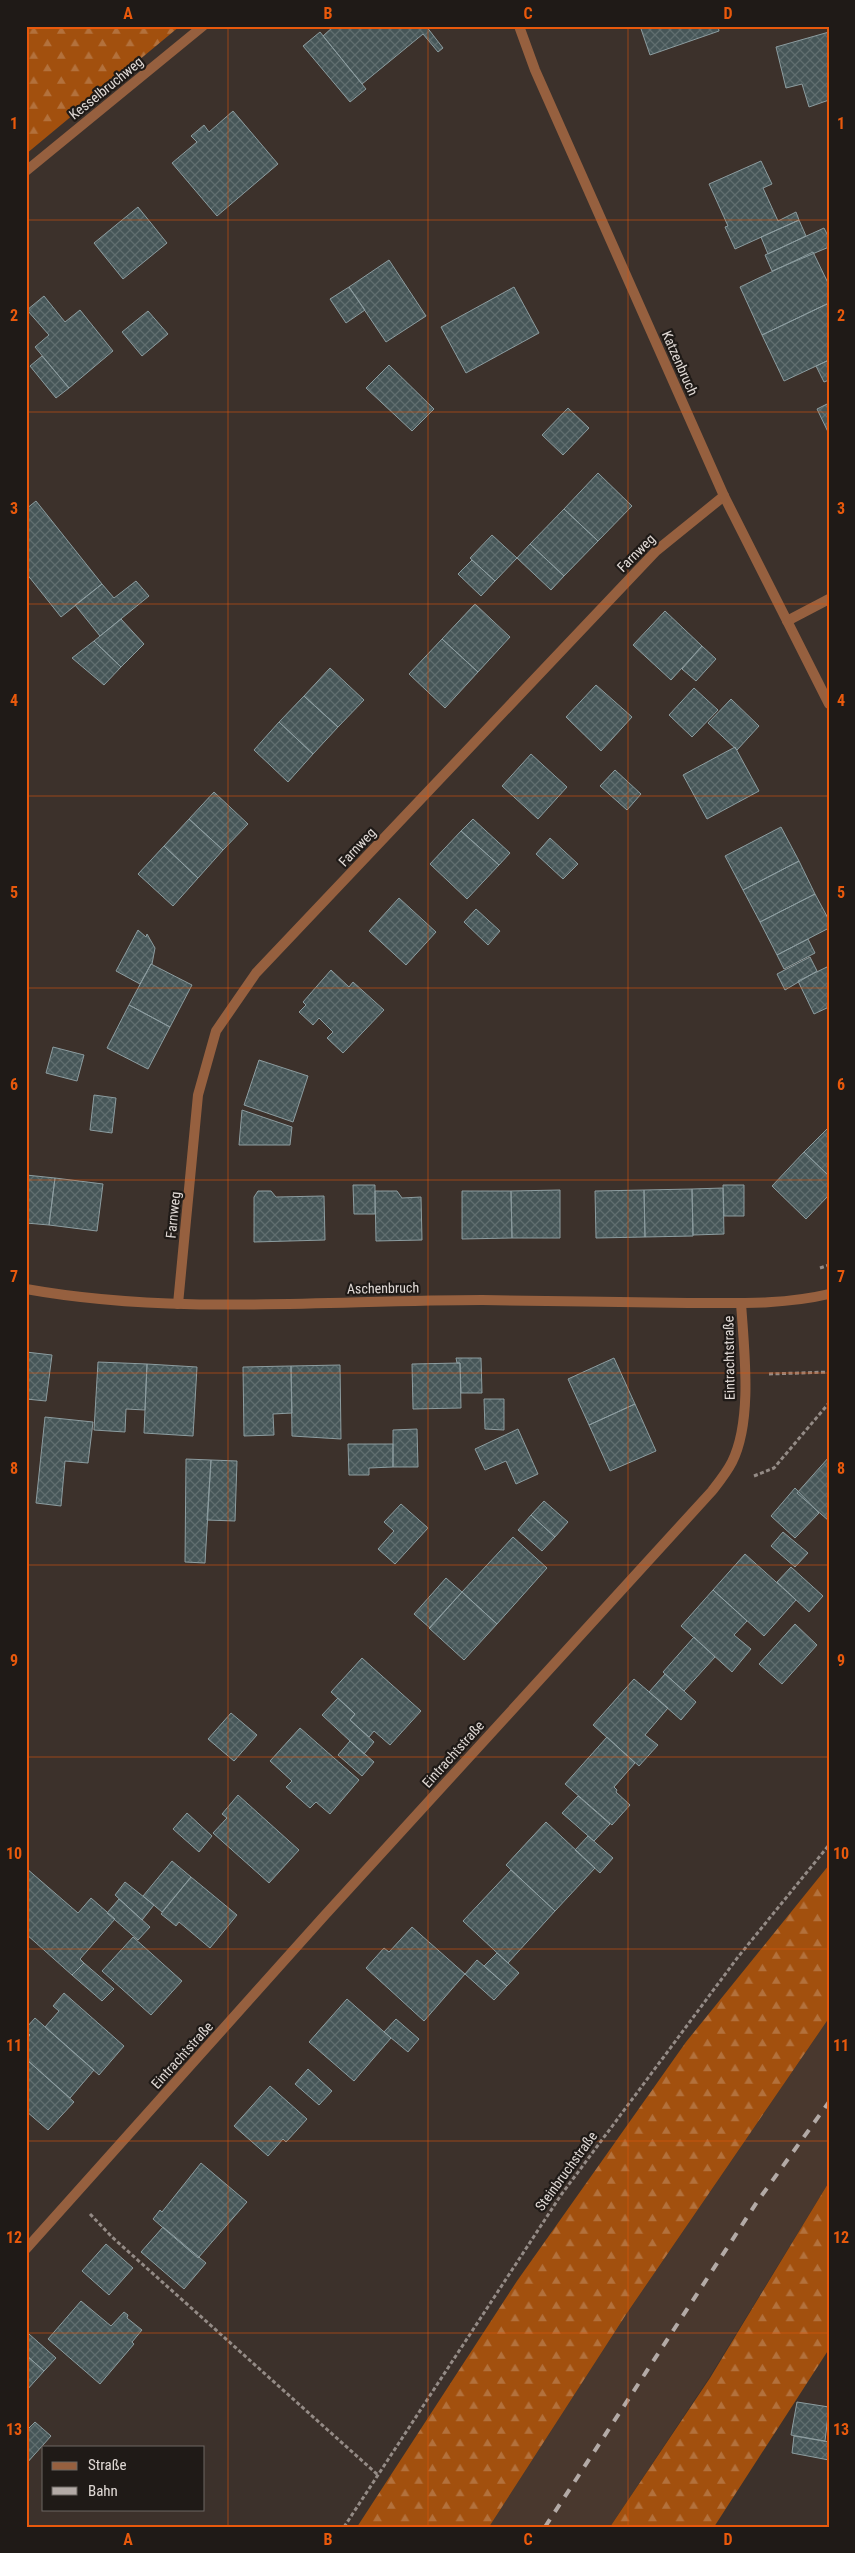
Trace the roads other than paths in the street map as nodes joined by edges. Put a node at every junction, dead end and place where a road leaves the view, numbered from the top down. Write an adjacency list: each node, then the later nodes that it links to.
1 (203, 26): 3 (street, Kesselbruchweg)
2 (519, 26): 4 (street, Katzenbruch)
3 (26, 171)
4 (724, 496): 6 (street, Katzenbruch); 11 (street, Farnweg)
5 (829, 599): 6 (street)
6 (787, 621): 7 (street, Katzenbruch)
7 (829, 704)
8 (26, 1289): 11 (street, Aschenbruch)
9 (829, 1294): 10 (street, Eintrachtstraße)
10 (741, 1303): 11 (street, Aschenbruch); 12 (street, Eintrachtstraße)
11 (178, 1304)
12 (26, 2249)

